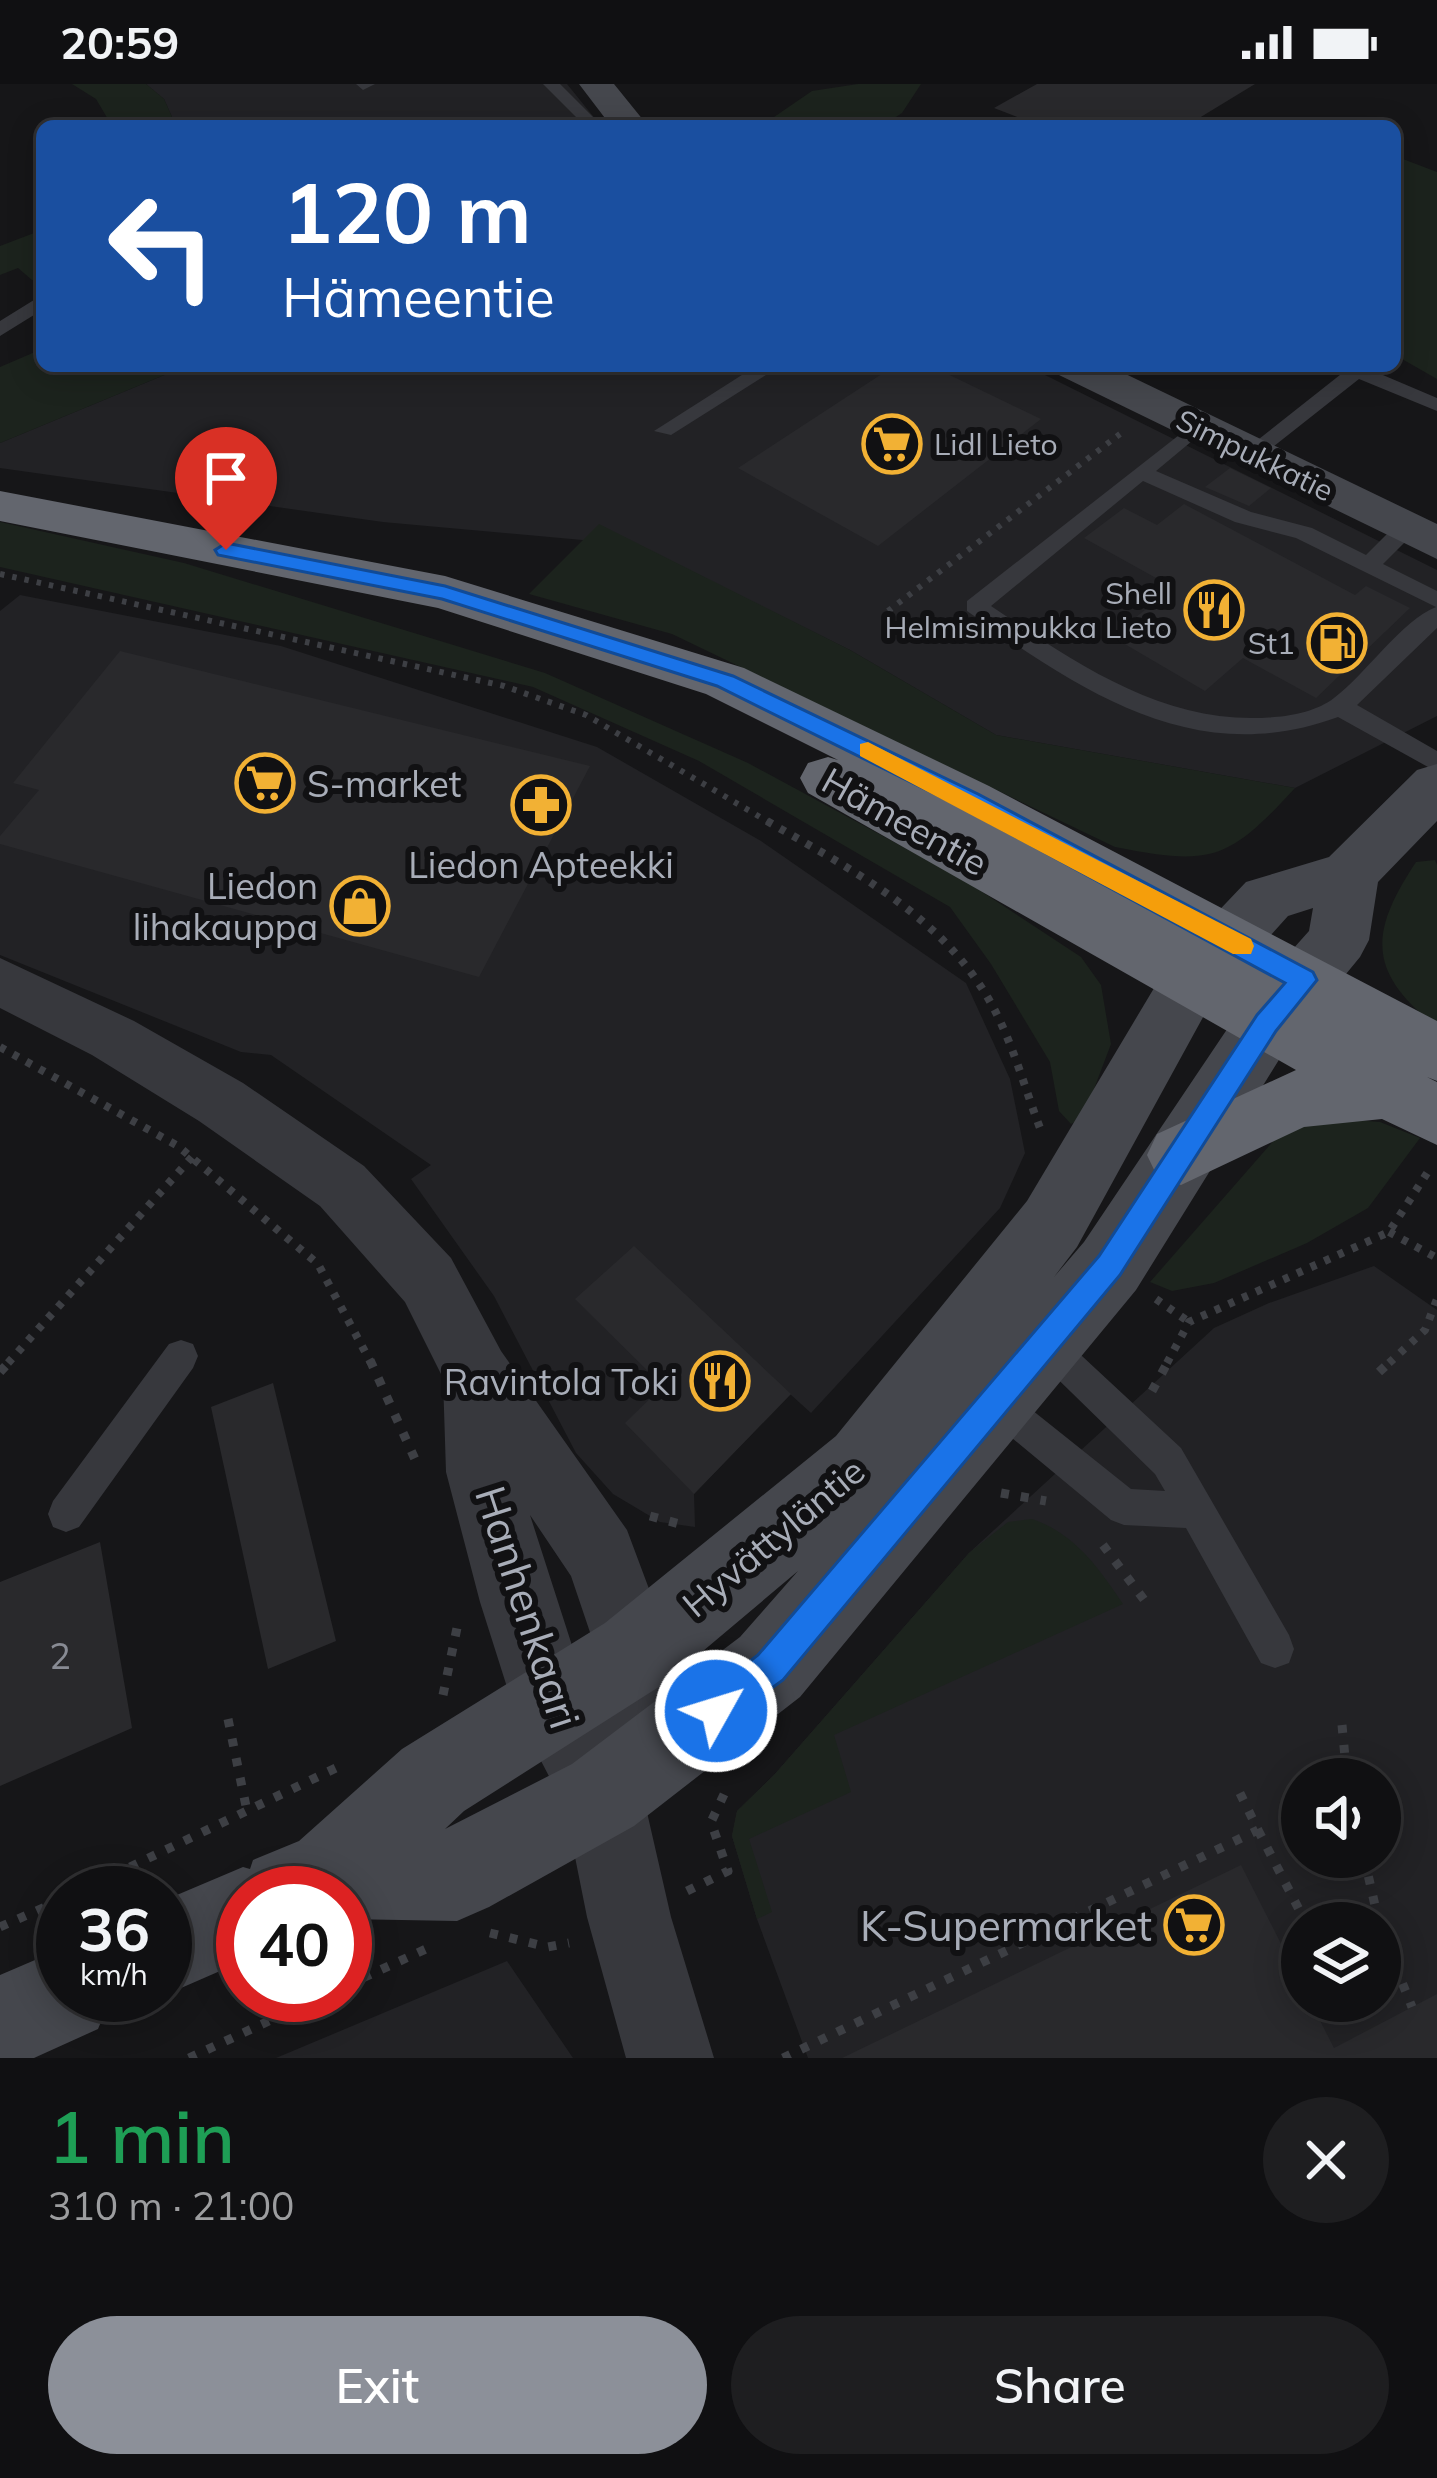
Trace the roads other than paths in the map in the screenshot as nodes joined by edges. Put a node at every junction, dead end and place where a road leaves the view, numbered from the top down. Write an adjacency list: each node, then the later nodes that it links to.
1 (551, 84): 3 (lane)
2 (596, 84): 4 (street)
3 (587, 120)
4 (625, 120)
5 (36, 305): 6 (lane)
6 (0, 331)
7 (760, 372): 13 (lane)
8 (1086, 372): 12 (street, Simpukkatie)
9 (1354, 372): 14 (lane)
10 (1362, 372): 11 (lane)
11 (1437, 405)
12 (1197, 427): 14 (street, Simpukkatie); 15 (lane)
13 (664, 431)
14 (1252, 454): 17 (street, Simpukkatie)
15 (1142, 472): 18 (lane); 21 (lane)
16 (0, 506): 24 (highway, Hämeentie)
17 (1421, 536): 18 (lane)
18 (1368, 566): 19 (lane)
19 (1437, 600)
20 (1437, 615): 21 (lane)
21 (1340, 707): 22 (lane)
22 (1432, 791): 23 (street)
23 (1349, 874): 24 (street, Hyvättyläntie); 26 (street, Hyvättyläntie)
24 (1210, 961): 26 (highway, Hämeentie); 30 (street, Hyvättyläntie)
25 (0, 981): 31 (street, Hanhenkaari)
26 (1285, 1001): 27 (highway, Hämeentie); 28 (street, Hyvättyläntie)
27 (1424, 1105): 28 (highway)
28 (1181, 1155): 30 (street, Hyvättyläntie)
29 (181, 1356): 33 (lane)
30 (1004, 1358): 32 (lane); 32 (lane); 35 (street, Hyvättyläntie); 37 (street, Hyvättyläntie)
31 (477, 1375): 35 (street, Hanhenkaari); 36 (street, Hanhenkaari)
32 (1192, 1510): 34 (lane)
33 (66, 1514)
34 (1275, 1649)
35 (635, 1653): 36 (street, Hyvättyläntie); 37 (street, Hanhenkaari)
36 (553, 1709): 37 (street, Hanhenkaari); 38 (street, Hyvättyläntie)
37 (603, 1795): 39 (street, Hyvättyläntie); 42 (street)
38 (329, 1866)
39 (372, 1880)
40 (36, 2008): 41 (street)
41 (0, 2024)
42 (670, 2058)

